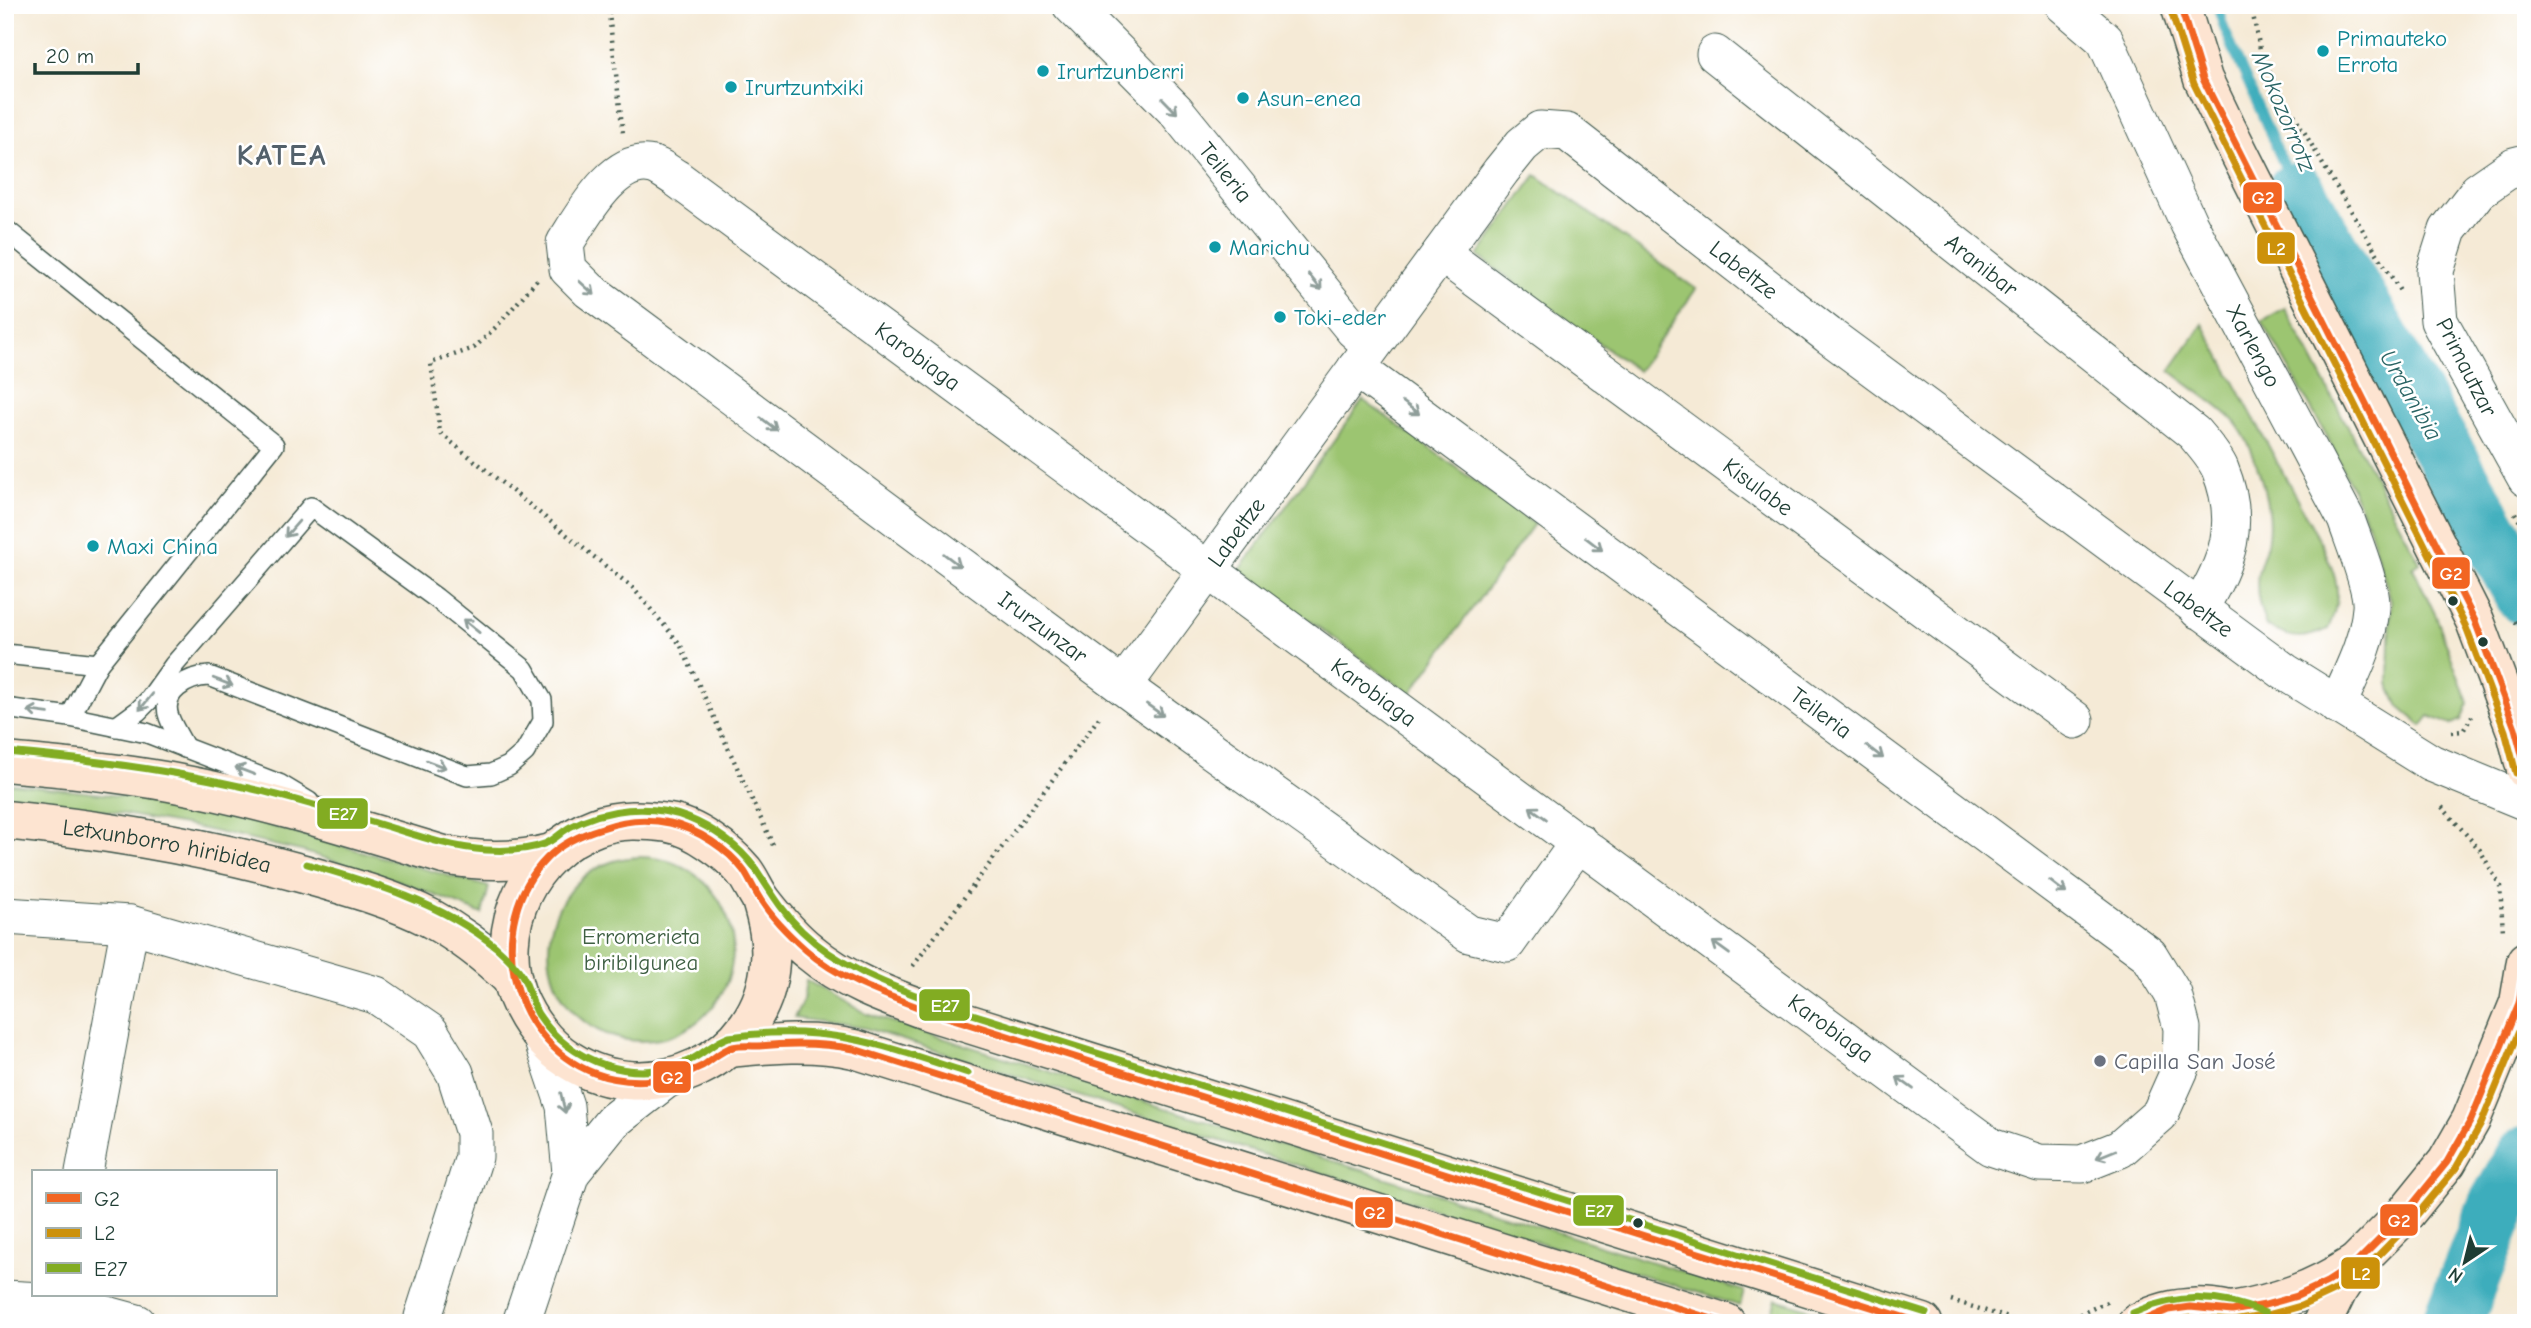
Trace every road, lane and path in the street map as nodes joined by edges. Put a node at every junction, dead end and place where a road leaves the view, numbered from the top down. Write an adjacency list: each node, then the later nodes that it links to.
1 (608, 5): 8 (path)
2 (1071, 5): 13 (street, Teileria, one-way to 13)
3 (2064, 5): 21 (street, Xarlengo)
4 (2180, 5): 28 (main road)
5 (2252, 5): 12 (path)
6 (1715, 54): 17 (street, Aranibar)
7 (2526, 163): 14 (street, Primautzar)
8 (614, 178): 10 (street); 16 (street, Karobiaga)
9 (5, 229): 19 (lane)
10 (565, 243): 20 (street, Irurzunzar, one-way to 20); 34 (path)
11 (1441, 253): 13 (street, Labeltze); 17 (street, Labeltze); 24 (street, Kisulabe)
12 (2406, 302)
13 (1364, 357): 16 (street, Labeltze); 45 (street, Teileria, one-way to 45)
14 (2519, 493): 15 (path)
15 (2526, 532)
16 (1208, 569): 20 (street, Labeltze); 33 (street, Karobiaga, one-way to 16)
17 (2199, 610): 21 (street, Labeltze)
18 (5, 654): 19 (lane)
19 (98, 664): 23 (lane)
20 (1123, 686): 33 (street, Irurzunzar, one-way to 33); 40 (path)
21 (2337, 706): 30 (street, Labeltze)
22 (5, 708): 23 (lane, one-way to 22)
23 (70, 717): 25 (lane)
24 (2075, 720)
25 (116, 726): 26 (lane); 26 (lane, one-way to 25)
26 (185, 747): 32 (lane, one-way to 26)
27 (5, 762): 32 (main road)
28 (2526, 770)
29 (2432, 801): 39 (path)
30 (2526, 802)
31 (5, 820): 41 (main road, Letxunborro hiribidea)
32 (349, 826): 35 (main road)
33 (1579, 842): 45 (street, Karobiaga, one-way to 33)
34 (775, 850)
35 (552, 853): 36 (main road); 41 (main road)
36 (761, 900): 43 (main road); 51 (main road)
37 (5, 916): 38 (street)
38 (130, 924): 46 (street); 53 (street)
39 (2514, 948): 48 (main road)
40 (908, 972)
41 (511, 978): 42 (main road)
42 (542, 1038): 44 (main road); 47 (street, one-way to 47)
43 (728, 1048): 44 (main road); 57 (main road)
44 (667, 1079): 47 (street)
45 (2161, 1114)
46 (84, 1170)
47 (570, 1173): 56 (street)
48 (2355, 1264): 54 (main road); 58 (main road)
49 (60, 1298): 50 (street); 55 (street)
50 (5, 1299)
51 (1931, 1309): 52 (path)
52 (2127, 1310): 54 (main road)
53 (423, 1317)
54 (2246, 1317)
55 (137, 1323)
56 (521, 1323)
57 (1726, 1323)
58 (2322, 1323)

